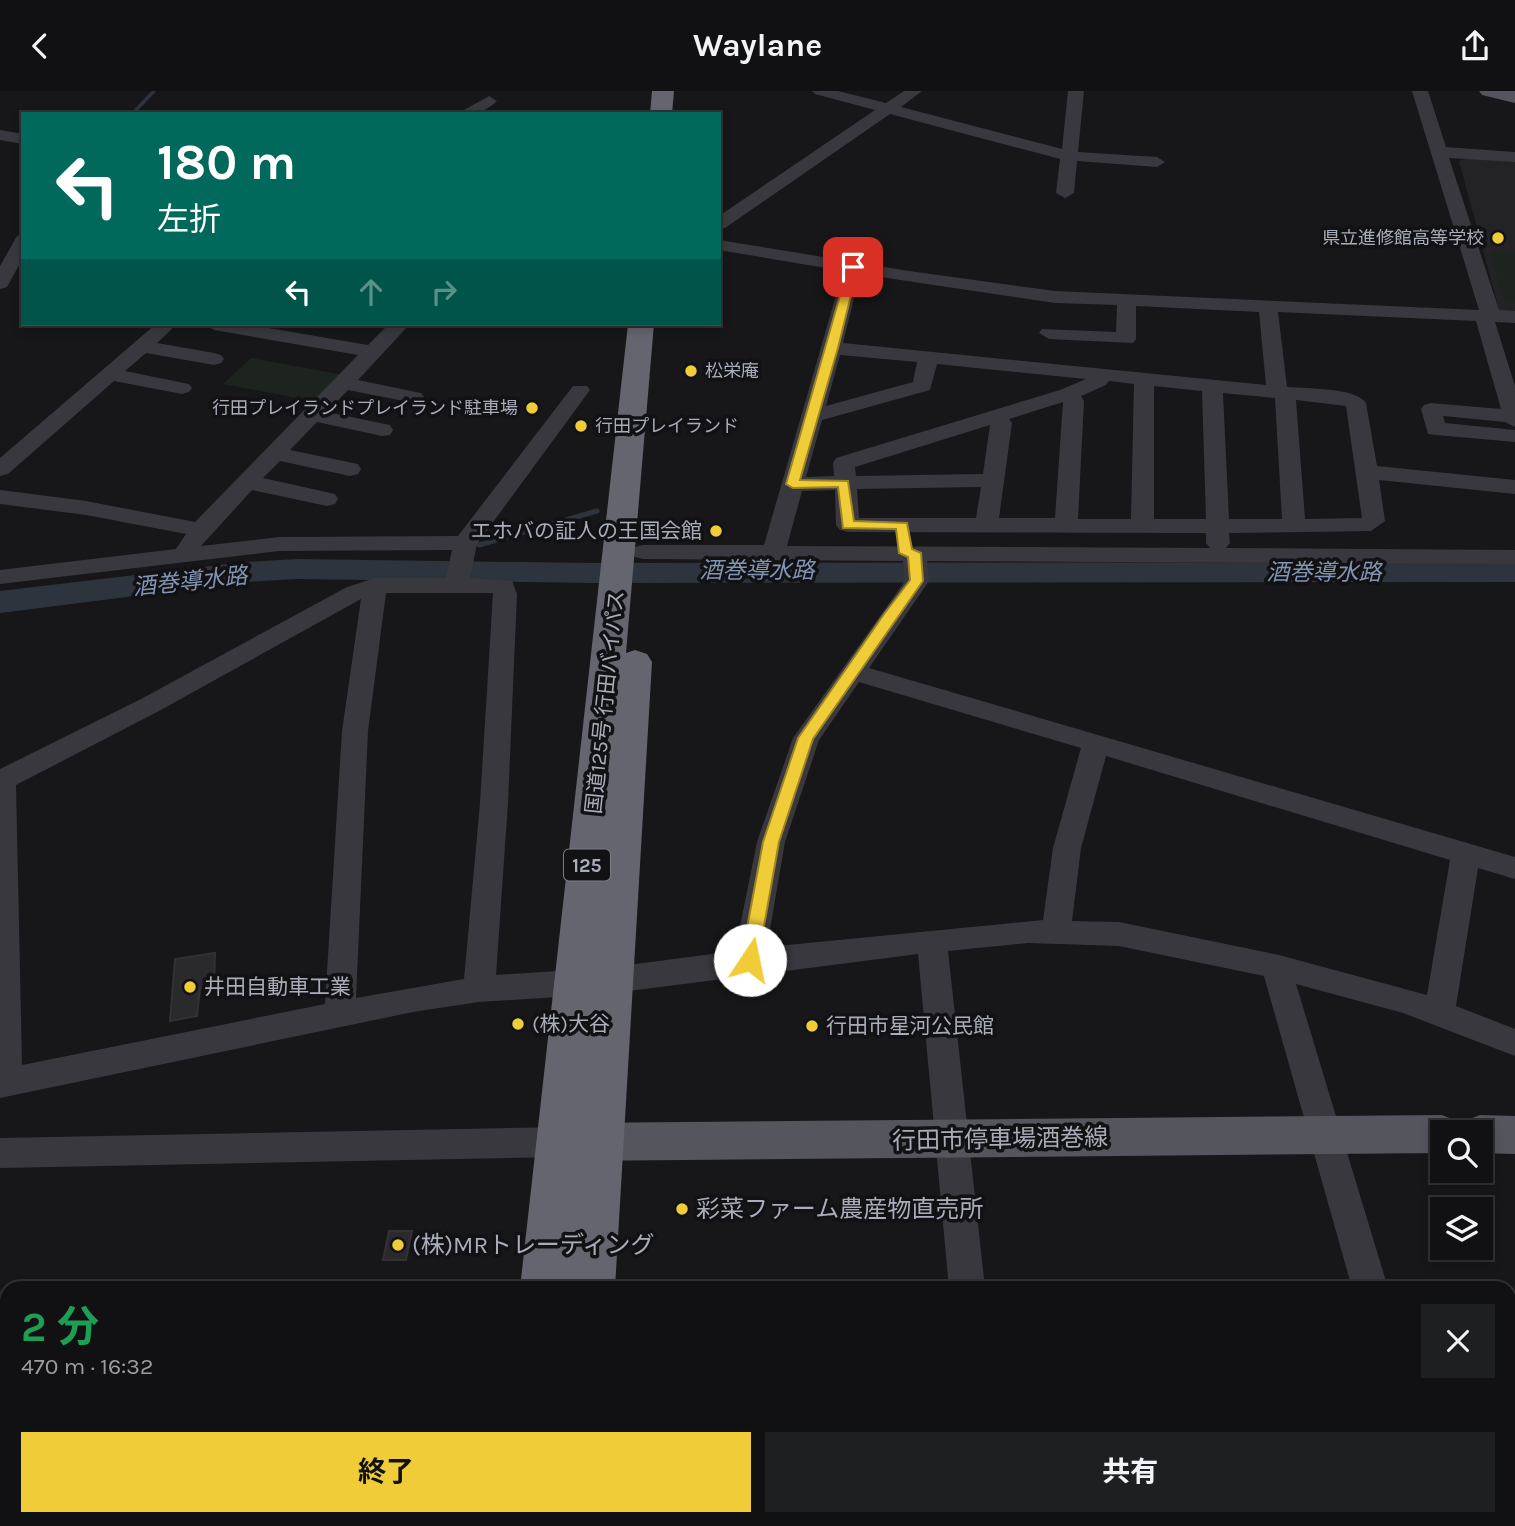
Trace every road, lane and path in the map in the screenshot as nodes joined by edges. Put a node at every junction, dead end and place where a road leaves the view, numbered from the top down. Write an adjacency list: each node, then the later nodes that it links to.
1 (663, 91): 12 (highway)
2 (680, 91): 13 (highway)
3 (820, 91): 10 (street)
4 (914, 91): 10 (street)
5 (1076, 91): 17 (street)
6 (1420, 91): 16 (street)
7 (1489, 91): 8 (main road)
8 (1515, 98)
9 (489, 101): 11 (street)
10 (887, 109): 17 (street); 21 (street)
11 (469, 112)
12 (661, 112)
13 (679, 112)
14 (0, 135): 15 (street)
15 (21, 139)
16 (1440, 152): 18 (street); 30 (street)
17 (1069, 156): 19 (street); 20 (street)
18 (1515, 157)
19 (1157, 163)
20 (1065, 193)
21 (721, 222)
22 (21, 244): 25 (street)
23 (721, 245): 24 (street)
24 (853, 267): 27 (street); 39 (street)
25 (0, 285): 26 (street)
26 (21, 290)
27 (1055, 297): 28 (street); 37 (street)
28 (1127, 300): 29 (street); 37 (street)
29 (1268, 306): 30 (street); 51 (street)
30 (1488, 316): 31 (street); 57 (street)
31 (1515, 317)
32 (165, 326): 38 (street)
33 (225, 326): 40 (street)
34 (398, 326): 40 (street)
35 (640, 326): 82 (highway, 国道125号 行田バイパス / 125)
36 (663, 326): 82 (highway, 国道125号 行田バイパス / 125)
37 (1049, 333): 43 (street)
38 (142, 346): 42 (street); 44 (street)
39 (832, 348): 41 (street); 55 (street)
40 (373, 352): 47 (street)
41 (928, 358): 43 (street); 55 (street)
42 (214, 359)
43 (1046, 369): 45 (street)
44 (111, 374): 49 (street); 60 (street)
45 (1100, 375): 46 (street); 52 (street)
46 (1144, 379): 48 (street); 75 (street)
47 (343, 383): 53 (street); 54 (street)
48 (1212, 386): 51 (street); 73 (street)
49 (182, 388)
50 (580, 390): 83 (street)
51 (1281, 393): 62 (street); 70 (street)
52 (1067, 394): 56 (street); 74 (street)
53 (414, 397)
54 (312, 415): 58 (street); 59 (street)
55 (813, 416): 65 (street)
56 (996, 416): 63 (street); 66 (street)
57 (1515, 424)
58 (382, 430)
59 (275, 453): 61 (street); 64 (street)
60 (0, 469)
61 (350, 469)
62 (1368, 472): 67 (street); 70 (street)
63 (993, 480): 66 (street); 72 (street)
64 (248, 482): 69 (street); 76 (street)
65 (793, 484): 66 (street); 78 (street)
66 (844, 484): 71 (street)
67 (1515, 487)
68 (0, 497): 76 (street)
69 (327, 499)
70 (1294, 524): 73 (street)
71 (903, 525): 72 (street); 81 (street)
72 (987, 525): 74 (street)
73 (1217, 525): 75 (street); 79 (street)
74 (1066, 526): 75 (street)
75 (1142, 526)
76 (200, 530): 77 (street)
77 (184, 554): 83 (street); 84 (street)
78 (773, 554): 81 (street); 82 (street)
79 (1218, 556): 80 (street); 81 (street)
80 (1515, 557)
81 (913, 562): 86 (street)
82 (633, 567): 95 (highway, 国道125号 行田バイパス / 125)
83 (461, 568): 85 (street); 96 (street)
84 (0, 576)
85 (375, 586): 88 (street); 98 (street)
86 (853, 672): 87 (street); 93 (street)
87 (1096, 743): 89 (street); 91 (street)
88 (1, 780): 100 (street)
89 (1466, 853): 90 (street); 97 (street)
90 (1515, 868)
91 (1056, 931): 92 (street); 94 (street)
92 (932, 942): 93 (street); 105 (street)
93 (750, 960): 95 (street)
94 (1279, 967): 97 (street); 101 (street)
95 (594, 981): 96 (street); 106 (highway, 国道125号 行田バイパス / 125)
96 (479, 989): 98 (street)
97 (1440, 1011): 99 (street)
98 (340, 1013): 100 (street)
99 (1515, 1043)
100 (3, 1083)
101 (1326, 1133): 102 (main road, 行田市停車場酒巻線); 105 (main road, 行田市停車場酒巻線); 111 (street)
102 (1430, 1134)
103 (1493, 1134): 104 (main road)
104 (1515, 1135)
105 (951, 1140): 106 (main road, 行田市停車場酒巻線); 110 (street)
106 (580, 1142): 107 (street); 108 (highway, 国道125号 行田バイパス / 125); 109 (highway, 国道125号 行田バイパス / 125)
107 (0, 1153)
108 (547, 1281)
109 (590, 1281)
110 (966, 1281)
111 (1368, 1281)

